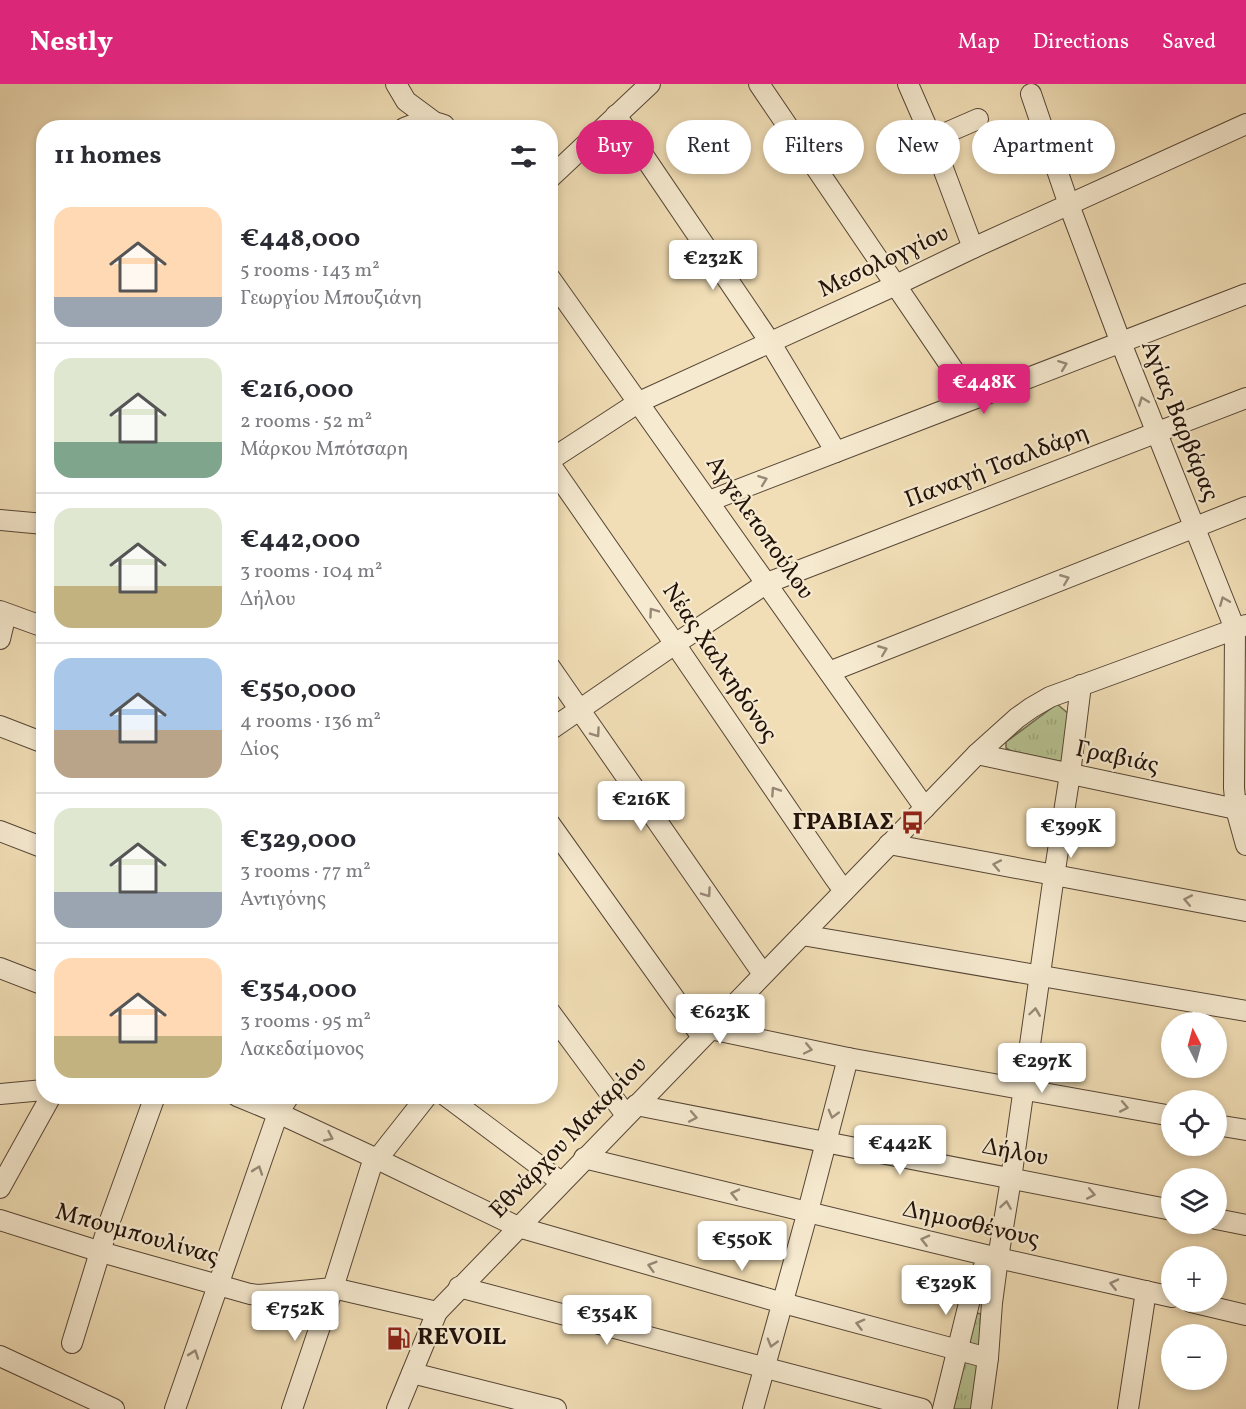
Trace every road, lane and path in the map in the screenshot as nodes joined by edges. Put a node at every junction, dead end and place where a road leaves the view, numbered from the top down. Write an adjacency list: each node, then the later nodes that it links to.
1 (396, 84): 8 (street)
2 (650, 84): 6 (street)
3 (759, 84): 16 (street)
4 (908, 84): 9 (street)
5 (1031, 94): 14 (street, Αγίας Βαρβάρας)
6 (616, 115): 12 (street); 19 (street)
7 (978, 119): 11 (street)
8 (433, 120)
9 (924, 120)
10 (1246, 124): 14 (street, Μεσολογγίου)
11 (960, 127)
12 (558, 170)
13 (945, 174): 15 (street)
14 (1069, 205): 15 (street, Μεσολογγίου); 20 (street, Αγίας Βαρβάρας)
15 (973, 248): 16 (street, Μεσολογγίου)
16 (896, 285): 19 (street, Μεσολογγίου); 22 (street)
17 (558, 289): 23 (street, Αγγελετοπούλου)
18 (1246, 294): 20 (street)
19 (770, 342): 23 (street, Μεσολογγίου); 25 (street)
20 (1120, 342): 22 (street, one-way to 20); 24 (street, Αγίας Βαρβάρας, one-way to 20)
21 (1246, 398): 24 (street, Παναγή Τσαλδάρη)
22 (973, 399): 25 (street)
23 (639, 402): 26 (street, Μεσολογγίου); 28 (street, Αγγελετοπούλου)
24 (1156, 433): 32 (street, Αγίας Βαρβάρας); 33 (street, Παναγή Τσαλδάρη)
25 (836, 452): 28 (street, one-way to 25)
26 (558, 457)
27 (558, 474): 38 (street, Νέας Χαλκηδόνος, one-way to 27)
28 (709, 501): 33 (street, Αγγελετοπούλου)
29 (1246, 507): 32 (street)
30 (0, 520): 31 (street)
31 (36, 523)
32 (1194, 528): 36 (street, Αγίας Βαρβάρας, one-way to 32); 39 (street, one-way to 32)
33 (767, 584): 38 (street, Παναγή Τσαλδάρη); 39 (street, Αγγελετοπούλου)
34 (3, 613): 35 (street); 37 (street)
35 (36, 624)
36 (1240, 627): 41 (street, Εθνάρχου Μακαρίου); 48 (street, Αγίας Βαρβάρας)
37 (0, 639)
38 (675, 644): 42 (street, Παναγή Τσαλδάρη); 56 (street, Νέας Χαλκηδόνος, one-way to 38)
39 (829, 672): 49 (street, Αγγελετοπούλου)
40 (558, 679): 42 (street)
41 (1081, 685): 46 (street, Εθνάρχου Μακαρίου); 47 (street)
42 (580, 710): 43 (street, Παναγή Τσαλδάρη); 60 (street, one-way to 60)
43 (558, 725)
44 (0, 726): 45 (street)
45 (36, 740)
46 (977, 754): 47 (street, Γραβιάς); 49 (street, Εθνάρχου Μακαρίου)
47 (1070, 774): 48 (street, Γραβιάς); 55 (street)
48 (1241, 807): 54 (street, Αγίας Βαρβάρας)
49 (925, 808): 52 (street, Εθνάρχου Μακαρίου)
50 (0, 831): 53 (street)
51 (558, 835): 65 (street)
52 (889, 844): 55 (street, one-way to 52); 56 (street, Εθνάρχου Μακαρίου)
53 (36, 845)
54 (1246, 845)
55 (1054, 875): 57 (street, one-way to 55); 61 (street)
56 (844, 891): 58 (street, Εθνάρχου Μακαρίου)
57 (1246, 911)
58 (802, 935): 60 (street, Εθνάρχου Μακαρίου); 61 (street)
59 (0, 968): 62 (street)
60 (763, 974): 65 (street, Εθνάρχου Μακαρίου)
61 (1040, 975): 63 (street); 67 (street, one-way to 61)
62 (36, 982)
63 (1246, 1011)
64 (558, 1022): 76 (street)
65 (706, 1033): 66 (street, one-way to 66); 76 (street, Εθνάρχου Μακαρίου)
66 (848, 1058): 67 (street); 81 (street, one-way to 81)
67 (1024, 1089): 78 (street, one-way to 78); 84 (street)
68 (36, 1091): 69 (street)
69 (0, 1094)
70 (47, 1104): 86 (street)
71 (152, 1104): 93 (street)
72 (256, 1104): 77 (street)
73 (284, 1104): 77 (street)
74 (421, 1104): 83 (street)
75 (457, 1104): 85 (street)
76 (631, 1110): 81 (street, Δήλου, one-way to 81); 82 (street, Εθνάρχου Μακαρίου)
77 (278, 1113): 83 (street, one-way to 83); 95 (street, one-way to 77)
78 (1161, 1114)
79 (1227, 1127): 80 (street)
80 (1246, 1130)
81 (825, 1142): 84 (street, Δήλου); 88 (street)
82 (584, 1158): 85 (street, Εθνάρχου Μακαρίου); 88 (street, Δημοσθένους, one-way to 82)
83 (377, 1159): 92 (street); 97 (street)
84 (1011, 1179): 87 (street, Δήλου, one-way to 87); 94 (street, one-way to 84)
85 (561, 1182): 92 (street, Εθνάρχου Μακαρίου)
86 (0, 1188)
87 (1161, 1208)
88 (808, 1211): 94 (street, Δημοσθένους, one-way to 88); 100 (street)
89 (0, 1220): 93 (street, Μπουμπουλίνας)
90 (1227, 1221): 91 (street)
91 (1246, 1225)
92 (518, 1227): 96 (street, Εθνάρχου Μακαρίου); 100 (street, one-way to 92)
93 (101, 1252): 95 (street, Μπουμπουλίνας); 104 (street)
94 (998, 1258): 98 (street, Δημοσθένους, one-way to 94); 105 (street); 107 (street)
95 (218, 1285): 97 (street, Μπουμπουλίνας); 111 (street, one-way to 95)
96 (459, 1287): 102 (street, Εθνάρχου Μακαρίου); 108 (street)
97 (333, 1288): 102 (street, Μπουμπουλίνας); 112 (street)
98 (1146, 1291): 99 (street, Δημοσθένους); 119 (street)
99 (1161, 1294)
100 (783, 1303): 105 (street, one-way to 100); 108 (street, one-way to 108)
101 (1227, 1311): 103 (street)
102 (437, 1312): 109 (street, Εθνάρχου Μακαρίου)
103 (1246, 1315)
104 (72, 1342)
105 (957, 1350): 107 (street); 117 (street)
106 (0, 1356): 110 (street)
107 (988, 1358): 118 (street)
108 (765, 1368): 115 (street); 116 (street)
109 (412, 1372): 113 (street, Εθνάρχου Μακαρίου); 114 (street)
110 (114, 1409)
111 (175, 1409)
112 (292, 1409)
113 (397, 1409)
114 (556, 1409)
115 (753, 1409)
116 (922, 1409)
117 (943, 1409)
118 (981, 1409)
119 (1128, 1409)

